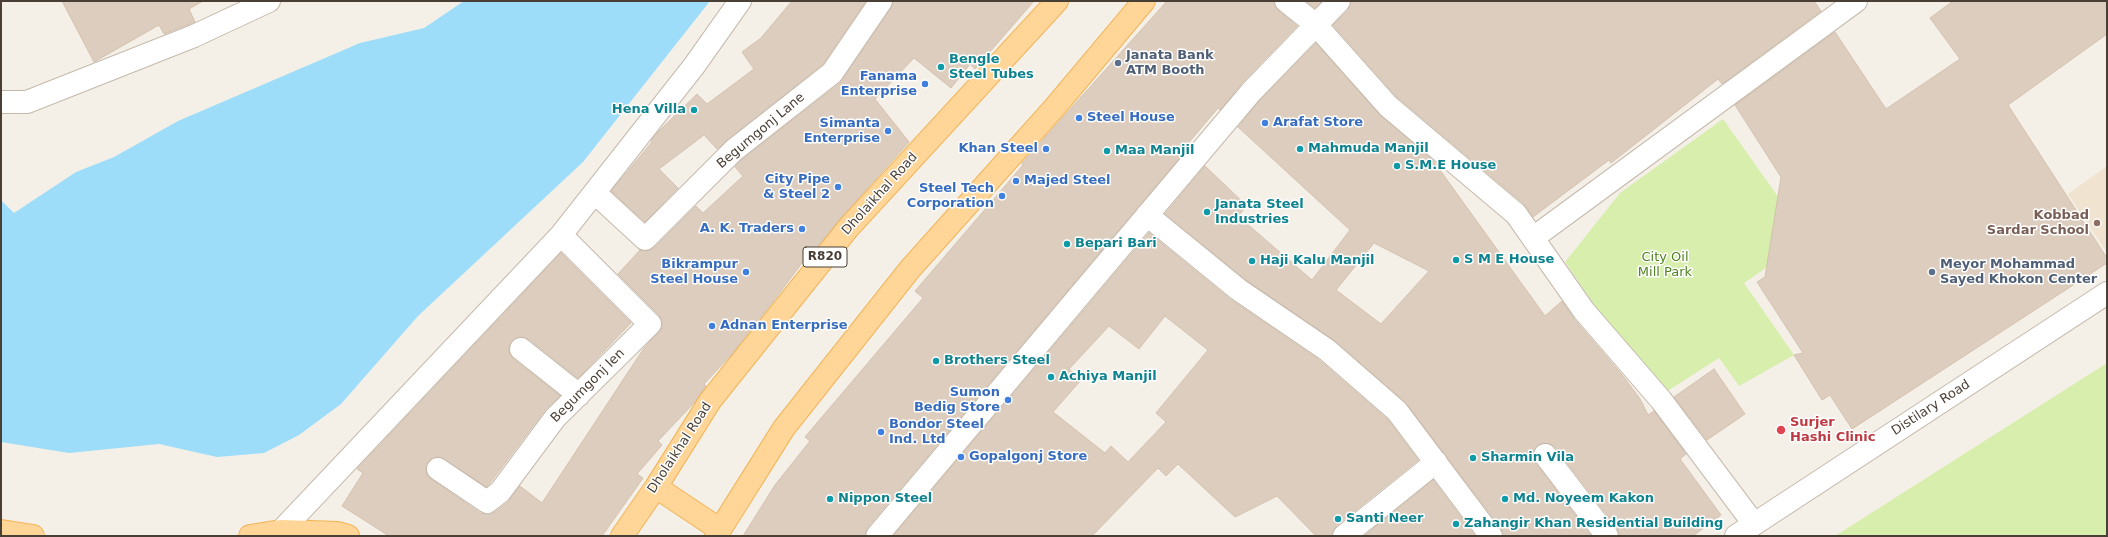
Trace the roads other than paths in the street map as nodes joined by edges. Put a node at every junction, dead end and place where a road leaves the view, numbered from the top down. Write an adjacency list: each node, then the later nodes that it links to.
1 (270, 1): 10 (street)
2 (740, 1): 11 (street)
3 (881, 1): 11 (street, Begumgonj Lane)
4 (1057, 1): 21 (main road, Dholaikhal Road / R820)
5 (1144, 1): 25 (main road)
6 (1286, 1): 9 (street)
7 (1339, 1): 9 (street)
8 (1856, 1): 14 (street)
9 (1316, 25): 12 (street); 14 (street)
10 (1, 102)
11 (595, 193): 13 (street)
12 (1146, 215): 19 (street); 30 (street)
13 (561, 235): 17 (street, Begumgonj len); 24 (street)
14 (1533, 238): 22 (street)
15 (2107, 292): 22 (street, Distilary Road)
16 (521, 349): 17 (street)
17 (579, 395): 20 (street, Begumgonj len)
18 (1545, 455): 33 (street)
19 (1436, 462): 31 (street); 32 (street)
20 (438, 469)
21 (656, 487): 25 (main road); 29 (main road, Dholaikhal Road / R820)
22 (1754, 524): 34 (street, Distilary Road)
23 (1, 531): 26 (main road)
24 (281, 531): 27 (main road); 28 (main road)
25 (717, 532)
26 (33, 536)
27 (250, 536)
28 (348, 536)
29 (622, 536)
30 (877, 536)
31 (1344, 536)
32 (1491, 536)
33 (1606, 536)
34 (1736, 536)

